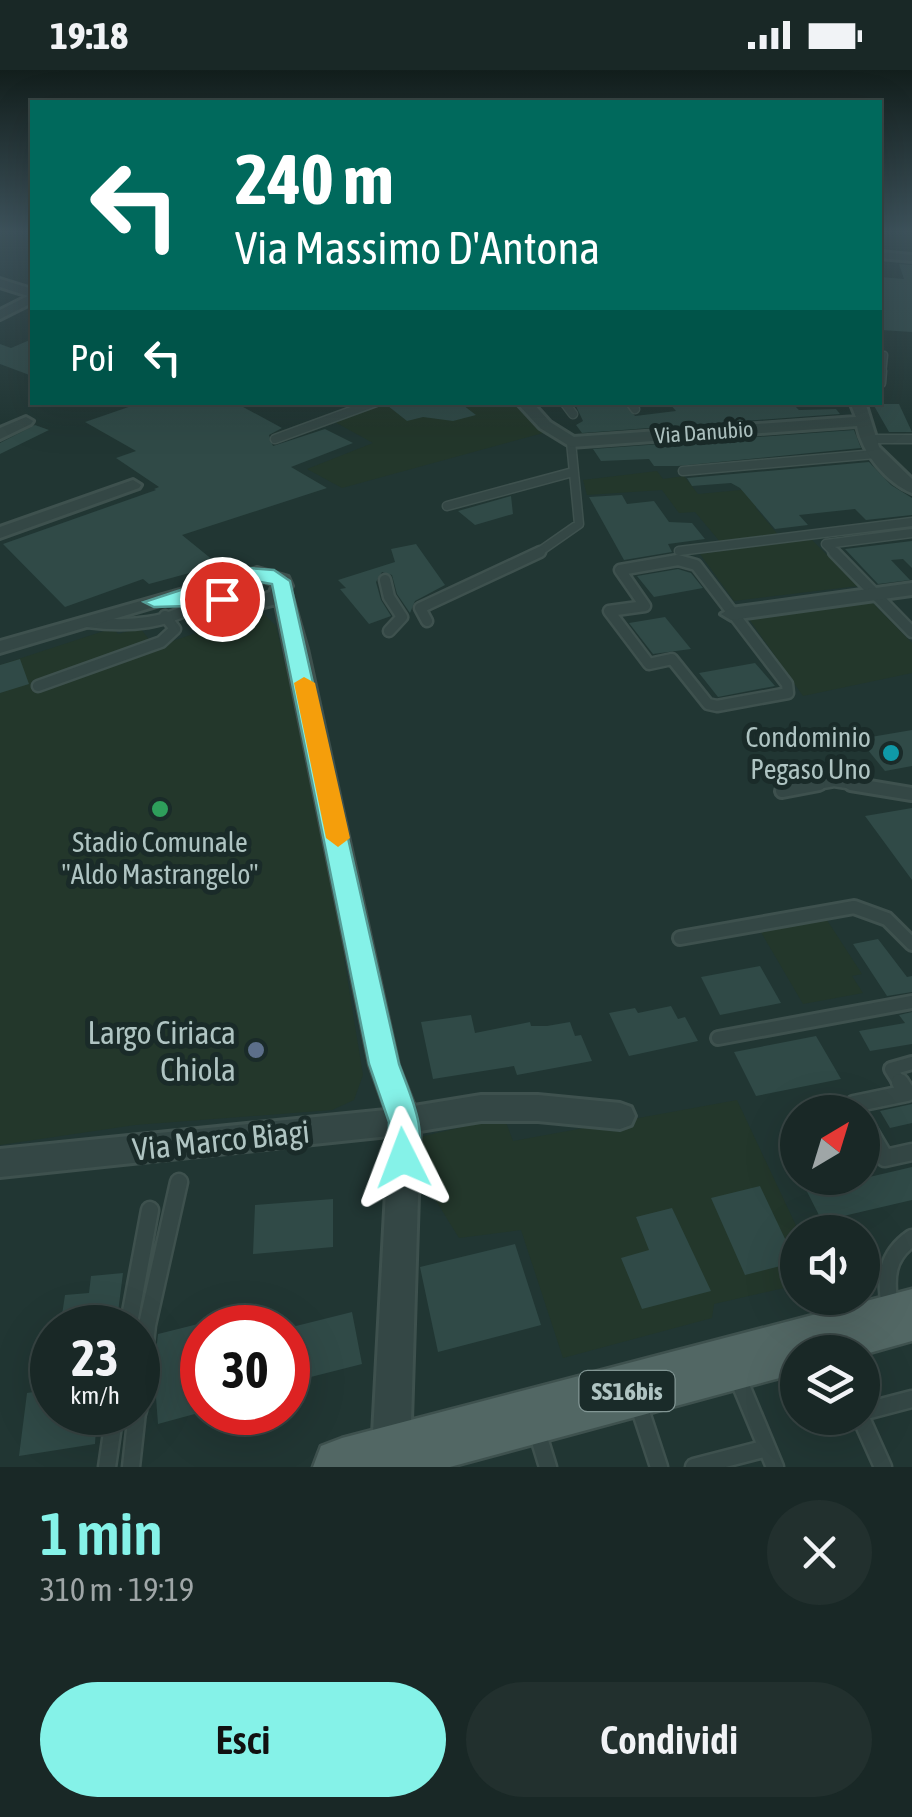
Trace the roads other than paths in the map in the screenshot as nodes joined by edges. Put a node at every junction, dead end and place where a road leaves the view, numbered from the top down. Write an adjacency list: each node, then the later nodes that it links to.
1 (30, 297): 2 (street)
2 (0, 315)
3 (882, 356): 4 (lane)
4 (882, 383)
5 (368, 405): 14 (lane)
6 (526, 405): 15 (street)
7 (566, 405): 9 (lane)
8 (858, 405): 11 (street)
9 (573, 414)
10 (26, 421): 12 (street)
11 (864, 421): 15 (street, Via Danubio); 16 (street)
12 (0, 434)
13 (912, 439): 16 (lane, Via Danubio)
14 (275, 440)
15 (571, 442): 18 (lane)
16 (871, 446): 17 (lane, Via Danubio); 20 (street)
17 (683, 471)
18 (573, 472): 21 (lane); 34 (lane)
19 (132, 485): 23 (street)
20 (912, 488)
21 (447, 506)
22 (912, 522): 25 (lane)
23 (0, 533)
24 (912, 533): 30 (lane)
25 (679, 551)
26 (238, 576): 29 (street); 31 (street); 35 (street)
27 (385, 580): 33 (lane)
28 (912, 589): 30 (street)
29 (282, 592): 32 (street); 38 (street)
30 (874, 594): 36 (street); 40 (lane)
31 (232, 602): 32 (street); 35 (street)
32 (262, 603): 38 (street)
33 (396, 606): 34 (lane); 39 (lane)
34 (420, 608): 37 (lane)
35 (160, 609): 41 (street); 42 (lane)
36 (731, 614): 36 (lane)
37 (427, 622)
38 (290, 624): 52 (street)
39 (388, 631)
40 (912, 632)
41 (0, 647)
42 (38, 686)
43 (782, 790): 44 (lane)
44 (912, 794)
45 (680, 938): 46 (lane)
46 (912, 944)
47 (912, 1002): 48 (lane)
48 (718, 1038)
49 (912, 1064): 50 (lane)
50 (880, 1099)
51 (620, 1116): 52 (street, Via Marco Biagi)
52 (405, 1122): 55 (street, Via Marco Biagi); 72 (street)
53 (880, 1149): 54 (lane)
54 (912, 1152)
55 (0, 1162)
56 (179, 1182): 60 (lane)
57 (150, 1210): 59 (lane)
58 (912, 1238): 61 (lane)
59 (132, 1305)
60 (151, 1305)
61 (902, 1317): 62 (main road, SS16bis)
62 (856, 1335)
63 (780, 1354): 64 (main road, SS16bis)
64 (732, 1363): 65 (main road, SS16bis); 73 (lane)
65 (633, 1390): 71 (main road, SS16bis); 76 (lane)
66 (912, 1400): 67 (lane)
67 (880, 1410)
68 (112, 1435): 74 (lane)
69 (134, 1435): 75 (lane)
70 (870, 1435): 78 (lane)
71 (540, 1441): 72 (main road, SS16bis)
72 (397, 1458)
73 (772, 1458): 77 (lane)
74 (107, 1467)
75 (131, 1467)
76 (659, 1467)
77 (694, 1467)
78 (883, 1467)

